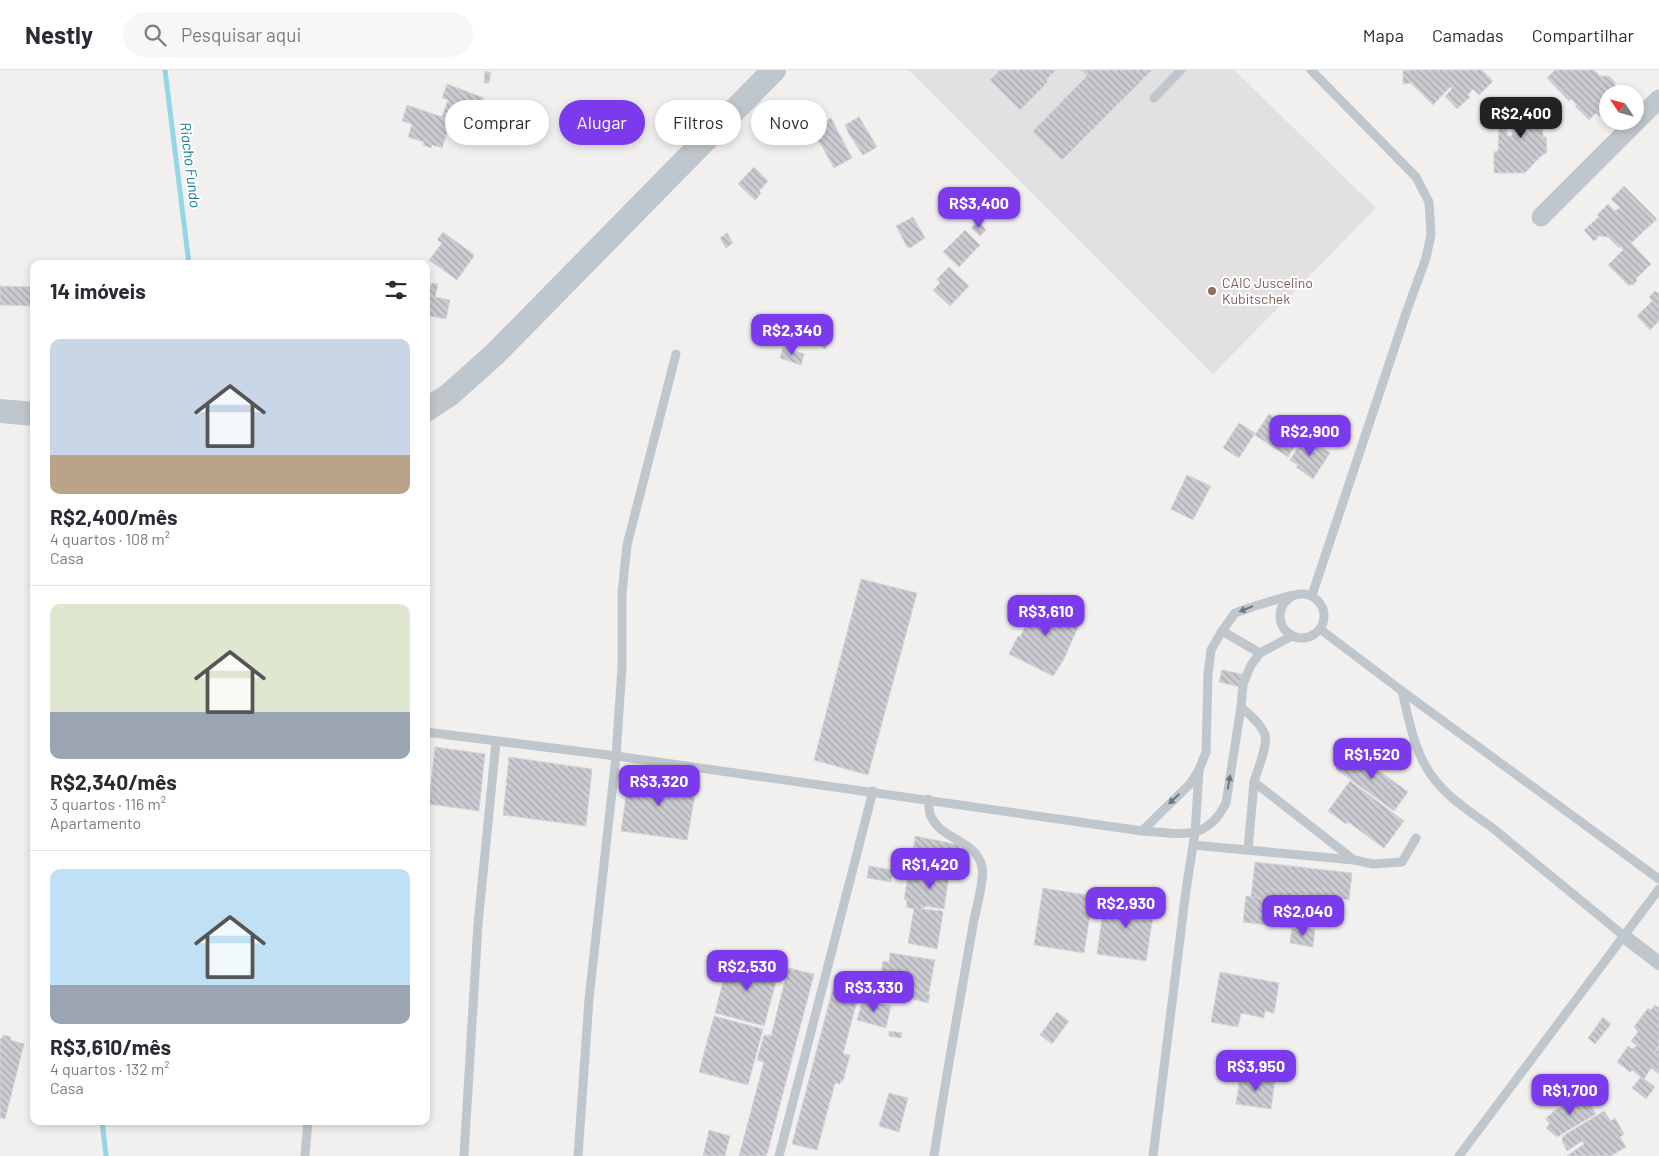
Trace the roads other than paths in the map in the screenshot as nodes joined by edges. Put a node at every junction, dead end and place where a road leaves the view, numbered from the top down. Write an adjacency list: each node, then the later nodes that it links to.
1 (774, 70): 8 (street)
2 (1181, 70): 4 (lane)
3 (1311, 70): 12 (lane)
4 (1154, 98)
5 (1659, 99): 6 (street)
6 (1541, 218)
7 (676, 354): 21 (lane)
8 (430, 407)
9 (0, 411): 10 (street)
10 (30, 414)
11 (1292, 595): 12 (lane); 14 (lane, one-way to 14); 15 (lane)
12 (1312, 595): 13 (lane)
13 (1320, 628): 15 (lane); 17 (lane)
14 (1222, 632): 16 (lane); 22 (lane)
15 (1292, 636): 16 (lane)
16 (1260, 653): 18 (lane)
17 (1402, 691): 32 (lane); 34 (lane)
18 (1241, 707): 23 (lane); 27 (lane, one-way to 18)
19 (430, 733): 20 (lane)
20 (496, 742): 21 (lane); 38 (lane)
21 (616, 756): 24 (lane); 39 (lane)
22 (1200, 770): 26 (lane, one-way to 26); 27 (lane)
23 (1254, 782): 30 (lane); 31 (lane)
24 (873, 791): 25 (lane); 40 (lane)
25 (928, 799): 26 (lane); 41 (lane)
26 (1142, 831): 27 (lane)
27 (1195, 833): 29 (lane)
28 (1416, 838): 31 (lane)
29 (1193, 845): 30 (lane); 42 (lane)
30 (1248, 850): 31 (lane)
31 (1354, 860)
32 (1659, 879)
33 (1659, 889): 34 (lane)
34 (1624, 936): 35 (street); 43 (lane)
35 (1659, 964)
36 (308, 1125): 37 (lane)
37 (306, 1156)
38 (464, 1156)
39 (578, 1156)
40 (779, 1156)
41 (934, 1156)
42 (1153, 1156)
43 (1459, 1156)

